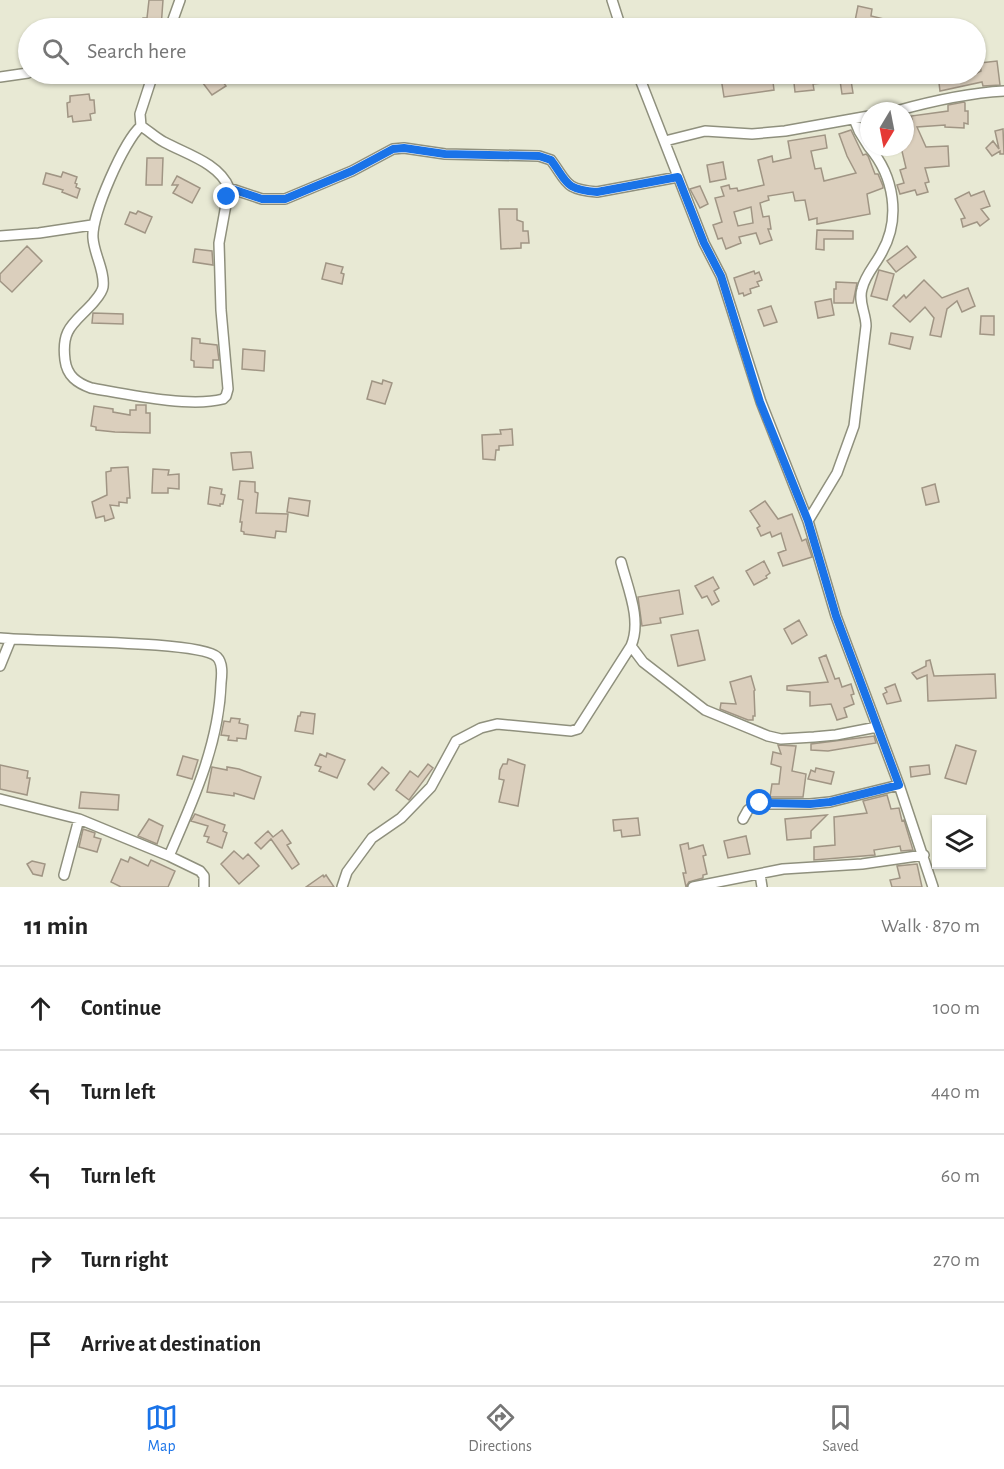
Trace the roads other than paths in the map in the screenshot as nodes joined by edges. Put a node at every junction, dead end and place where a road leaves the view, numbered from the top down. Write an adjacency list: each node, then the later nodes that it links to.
1 (180, 0): 3 (street)
2 (612, 0): 4 (street)
3 (174, 18)
4 (618, 18)
5 (18, 74): 6 (street)
6 (0, 77)
7 (150, 84): 13 (street)
8 (642, 84): 15 (street)
9 (1004, 91): 10 (street)
10 (914, 106)
11 (860, 118): 12 (street)
12 (854, 119): 14 (street); 15 (street)
13 (141, 126): 18 (street); 19 (street)
14 (860, 133)
15 (665, 141): 17 (street)
16 (875, 156): 21 (street)
17 (678, 177): 18 (street); 21 (street)
18 (229, 188): 19 (street)
19 (92, 225): 20 (street)
20 (0, 236)
21 (808, 521): 27 (street)
22 (621, 562): 25 (street)
23 (0, 638): 24 (street)
24 (11, 639): 26 (street); 33 (street)
25 (631, 646): 27 (street); 37 (street)
26 (0, 666)
27 (877, 727): 28 (street)
28 (899, 785): 31 (street); 32 (street)
29 (0, 799): 30 (street)
30 (79, 819): 33 (street); 35 (street)
31 (743, 819)
32 (924, 855): 34 (street); 40 (street)
33 (169, 856): 36 (street)
34 (760, 874): 38 (street); 39 (street)
35 (64, 875)
36 (204, 887)
37 (342, 887)
38 (693, 887)
39 (762, 887)
40 (933, 887)

